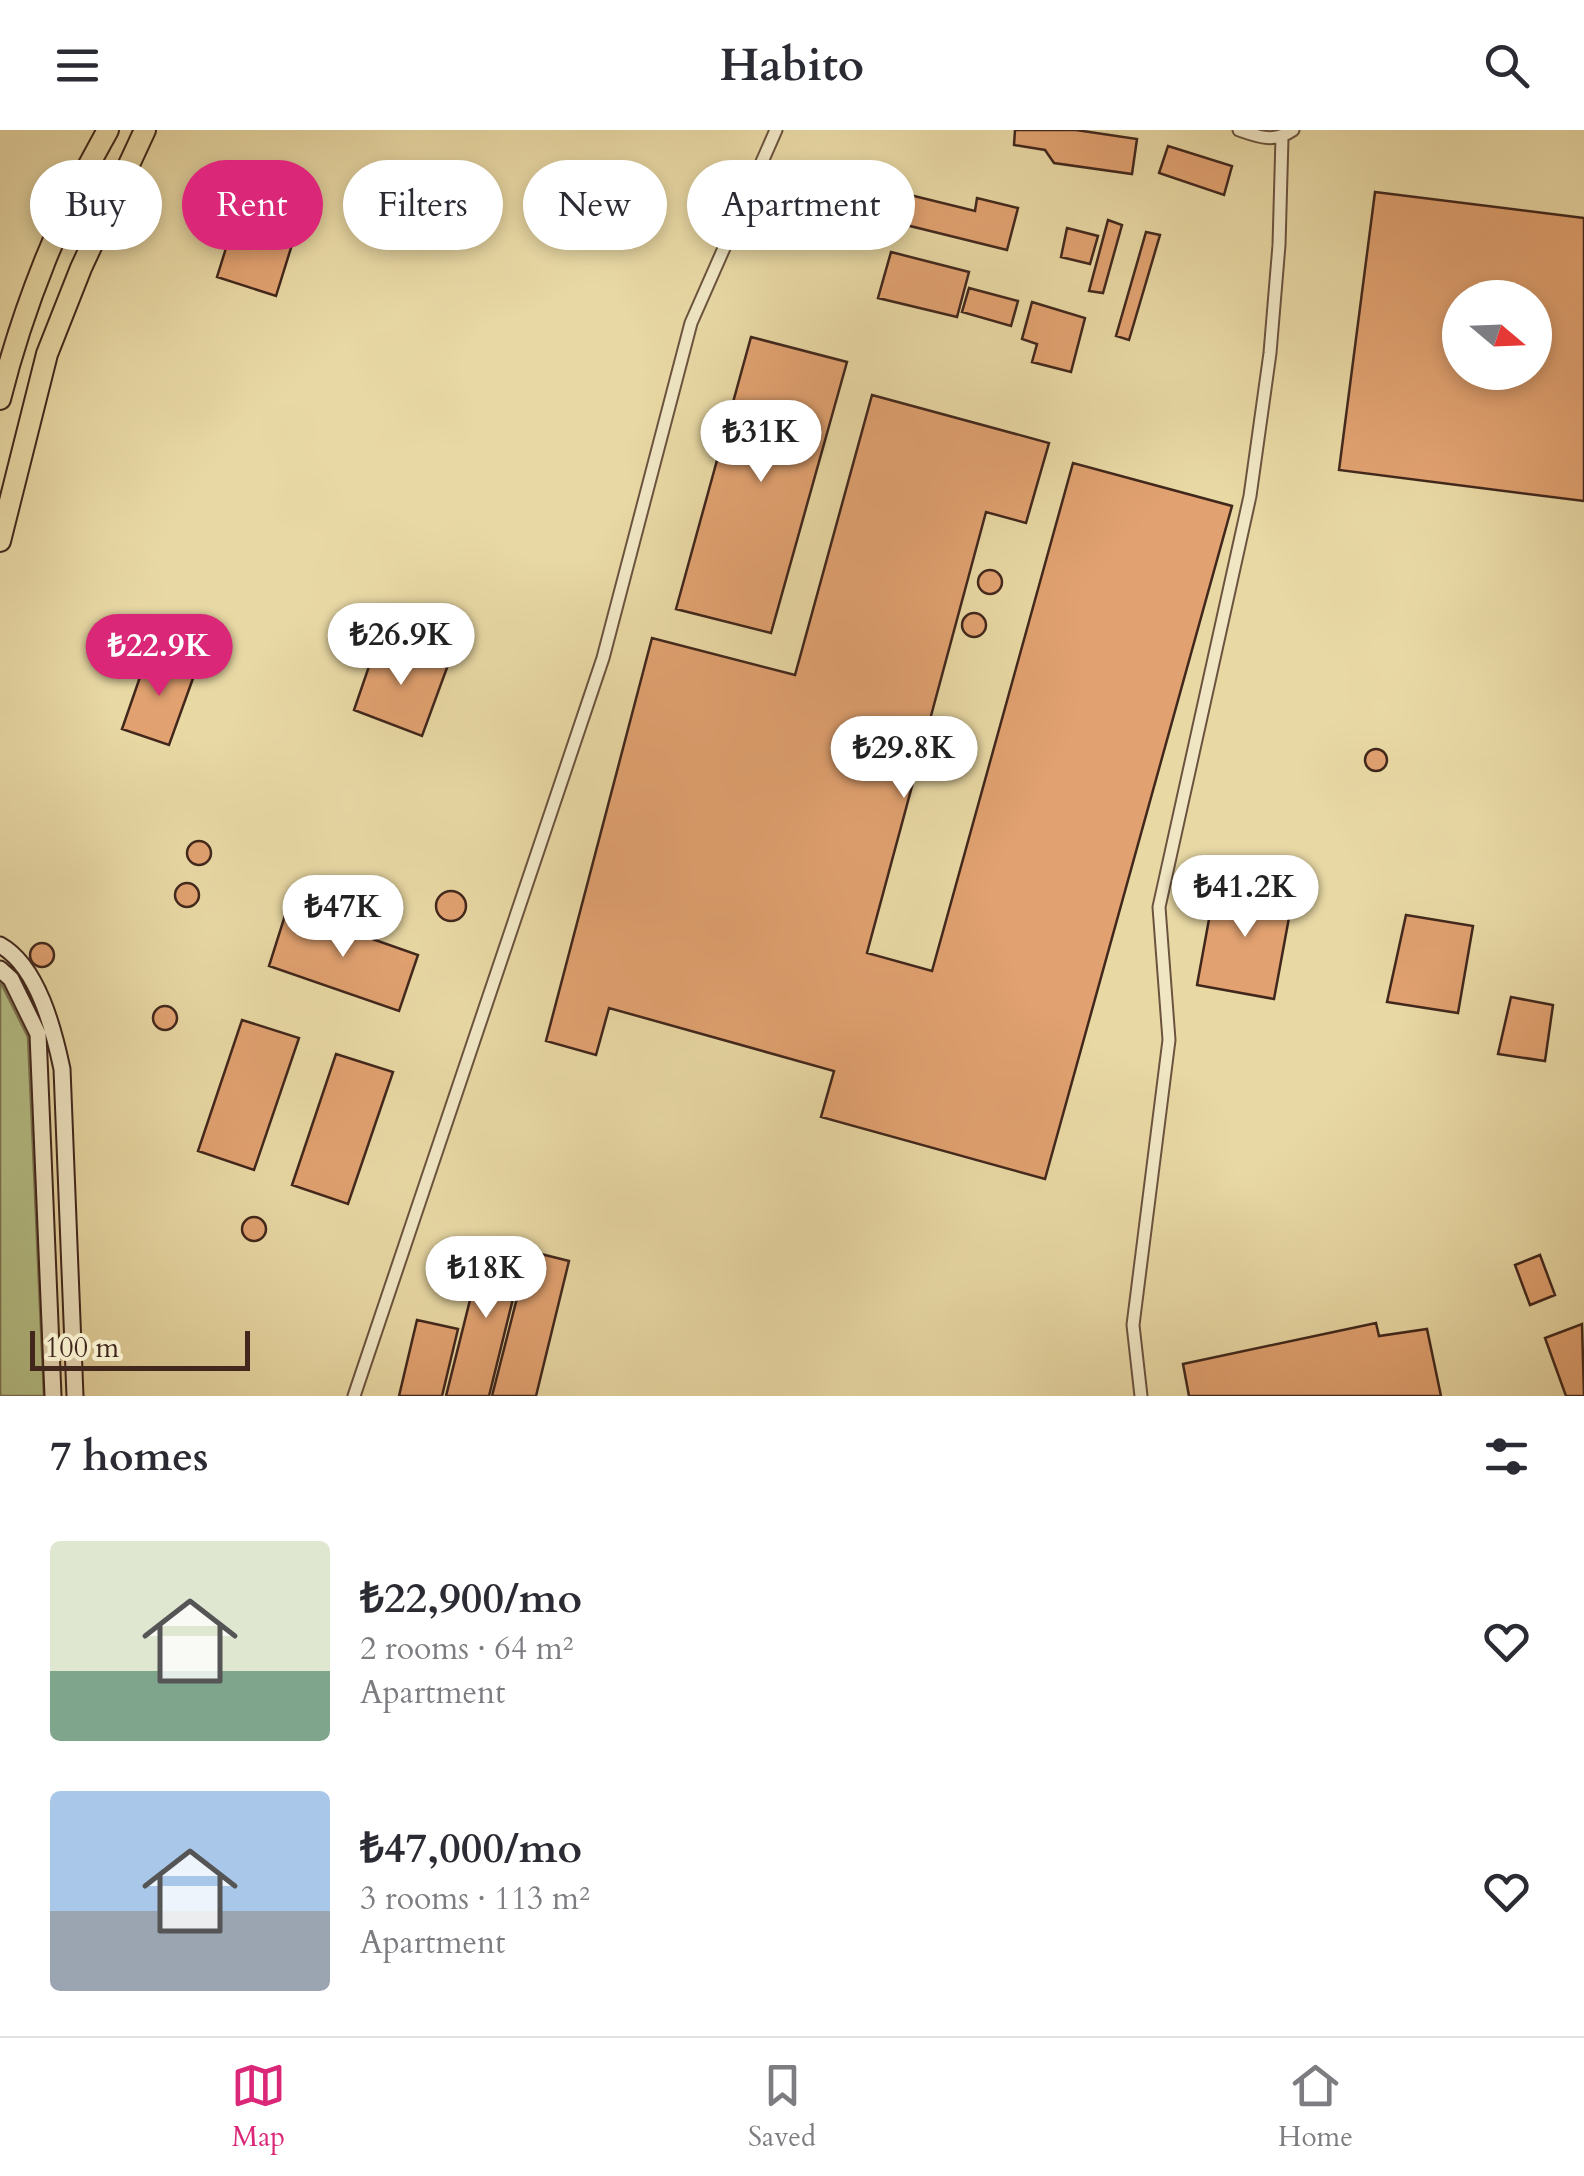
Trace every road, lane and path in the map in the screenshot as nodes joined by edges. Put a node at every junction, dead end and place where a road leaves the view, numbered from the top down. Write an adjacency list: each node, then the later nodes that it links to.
1 (108, 130): 6 (highway)
2 (145, 130): 7 (highway)
3 (776, 130): 12 (street)
4 (1239, 130): 5 (street)
5 (1287, 134): 13 (street)
6 (0, 398)
7 (0, 540)
8 (0, 945): 11 (main road)
9 (0, 969): 10 (main road)
10 (53, 1396)
11 (75, 1396)
12 (354, 1396)
13 (1140, 1396)

